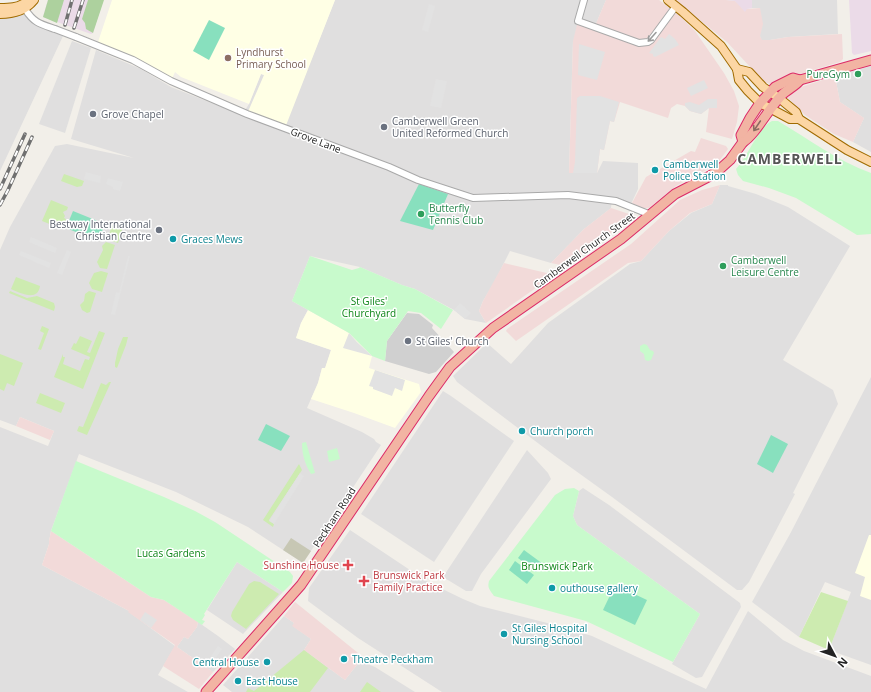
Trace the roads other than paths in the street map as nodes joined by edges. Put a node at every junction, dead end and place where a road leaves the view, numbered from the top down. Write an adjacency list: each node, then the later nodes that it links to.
1 (34, 0): 4 (main road)
2 (584, 0): 5 (street, one-way to 2)
3 (668, 0): 5 (main road)
4 (25, 4): 6 (main road); 7 (main road); 18 (street, Grove Lane, bridge)
5 (676, 6): 9 (main road)
6 (0, 8)
7 (0, 14)
8 (871, 60): 10 (highway)
9 (737, 69): 11 (main road); 13 (main road)
10 (800, 80): 11 (highway); 12 (highway, Camberwell Church Street)
11 (770, 92): 12 (main road); 13 (highway)
12 (779, 98): 14 (highway, Camberwell Church Street); 15 (main road)
13 (760, 103): 14 (main road); 16 (highway)
14 (770, 109): 15 (main road); 16 (highway, Camberwell Church Street, one-way to 16)
15 (799, 119): 17 (main road)
16 (743, 142): 18 (highway, Camberwell Church Street)
17 (871, 162)
18 (651, 215): 19 (highway, Camberwell Church Street)
19 (439, 381): 20 (highway, Peckham Road)
20 (206, 692)

